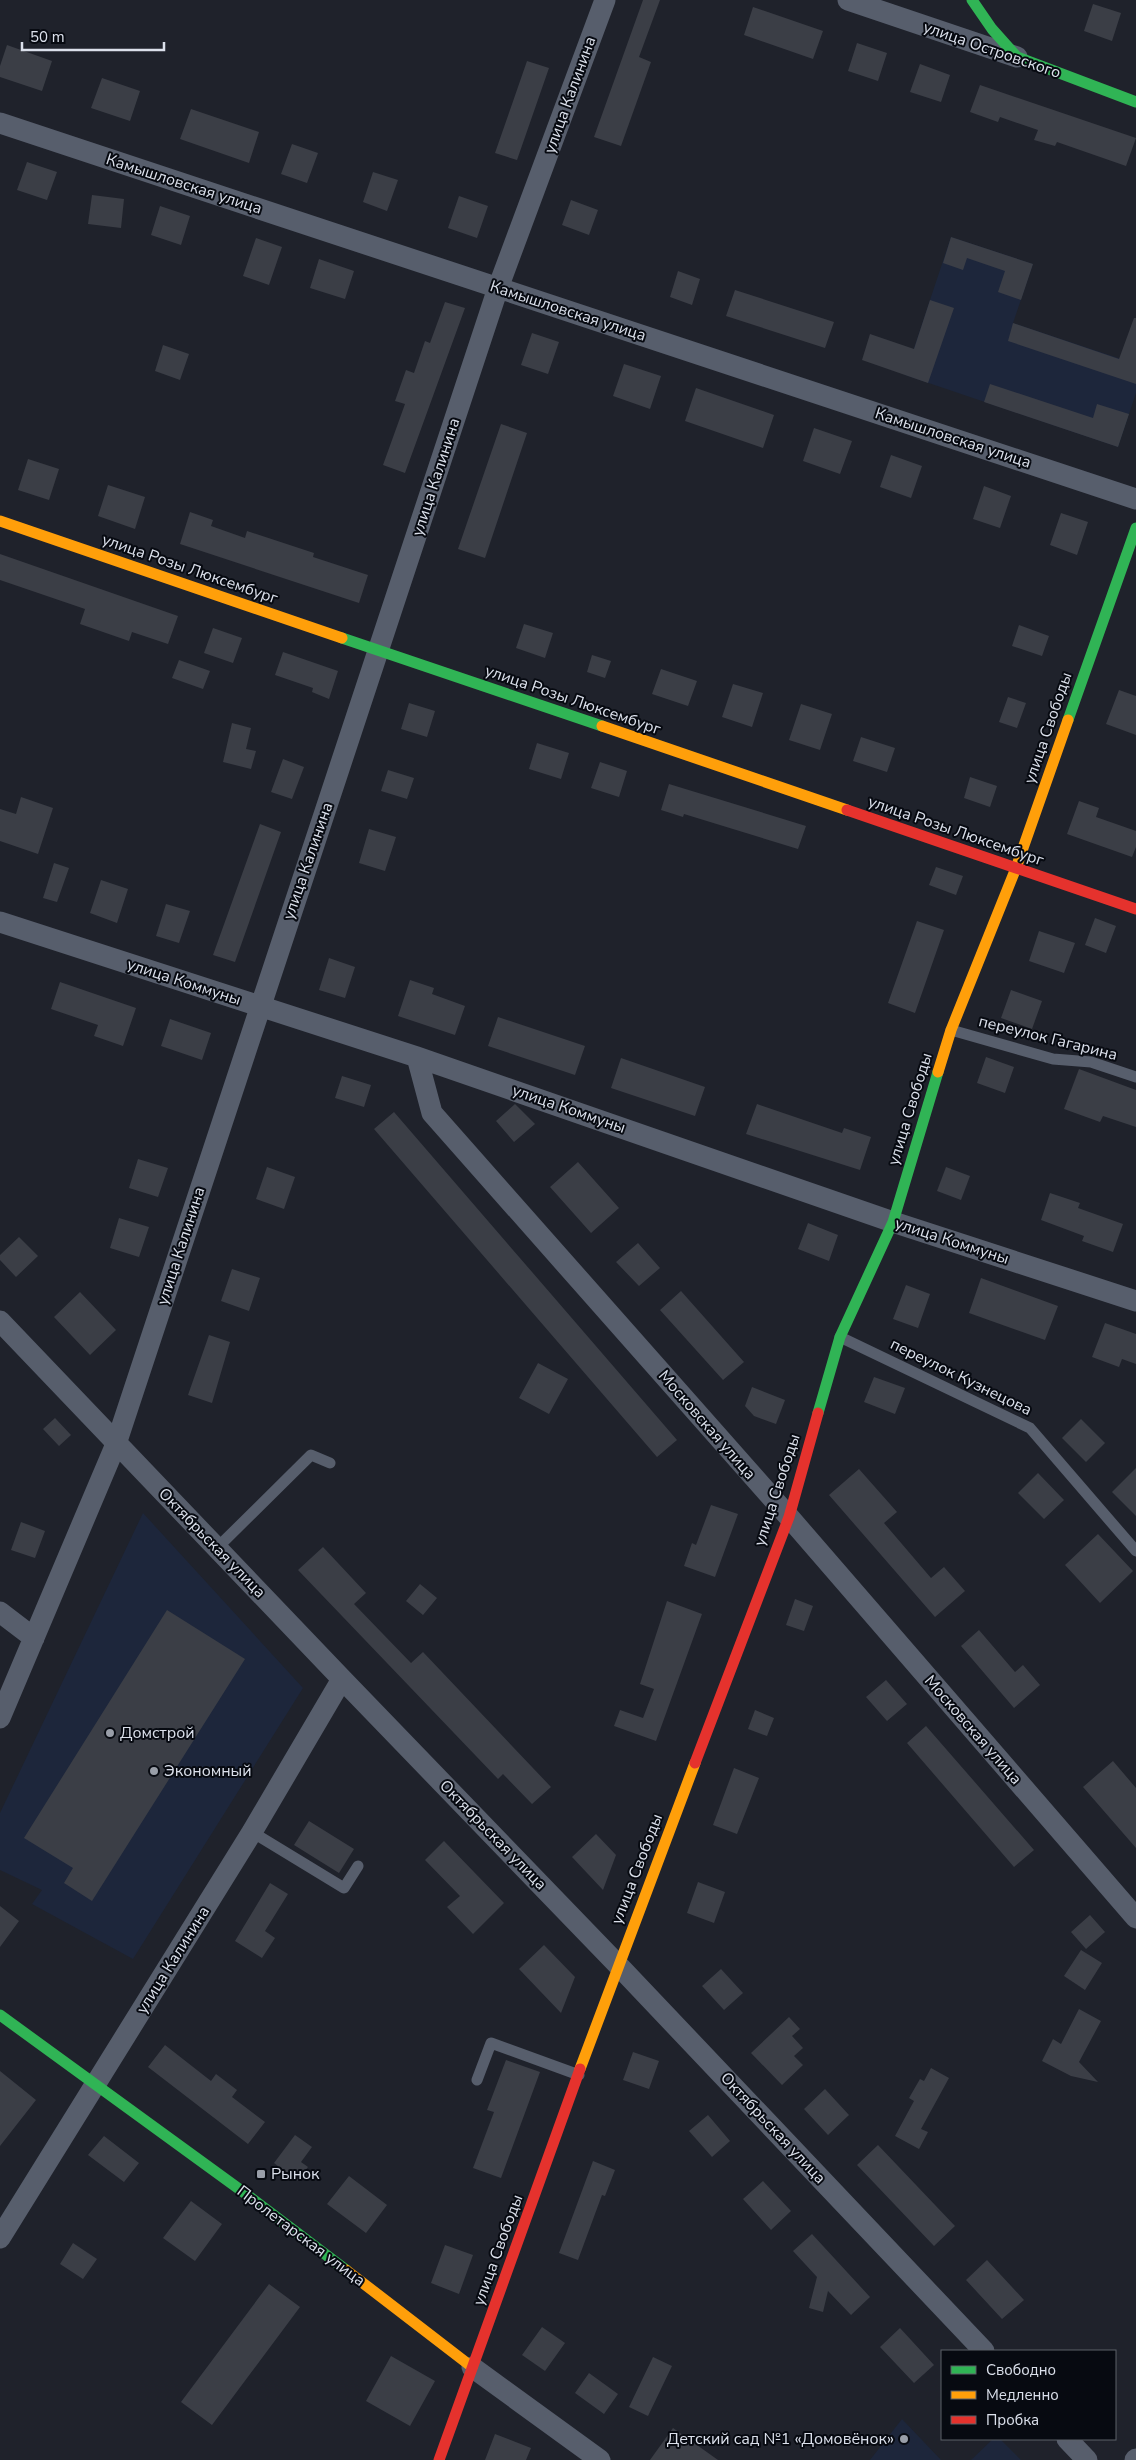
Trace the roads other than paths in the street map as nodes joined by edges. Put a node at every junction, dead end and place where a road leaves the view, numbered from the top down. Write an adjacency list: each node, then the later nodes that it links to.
1 (606, 0): 7 (street, улица Калинина)
2 (848, 0): 4 (street, улица Островского)
3 (972, 0): 4 (street)
4 (1017, 57): 5 (street, улица Островского)
5 (1136, 102)
6 (0, 123): 7 (street, Камышловская улица)
7 (498, 288): 8 (street, Камышловская улица); 11 (street, улица Калинина)
8 (1136, 499)
9 (0, 521): 11 (street, улица Розы Люксембург)
10 (1136, 528): 12 (street, улица Свободы)
11 (380, 651): 12 (street, улица Розы Люксембург); 15 (street, улица Калинина)
12 (1016, 868): 13 (street, улица Розы Люксембург); 16 (street, улица Свободы)
13 (1136, 909)
14 (0, 922): 15 (street, улица Коммуны)
15 (259, 1007): 17 (street, улица Коммуны); 23 (street, улица Калинина)
16 (951, 1030): 18 (lane, переулок Гагарина); 19 (street, улица Свободы)
17 (417, 1057): 19 (street, улица Коммуны); 25 (street, Московская улица)
18 (1136, 1077)
19 (893, 1222): 20 (street, улица Коммуны); 22 (street, улица Свободы)
20 (1136, 1301)
21 (0, 1321): 23 (street, Октябрьская улица)
22 (840, 1337): 25 (street, улица Свободы); 27 (lane, переулок Кузнецова)
23 (116, 1444): 26 (street, Октябрьская улица); 29 (street, улица Калинина)
24 (330, 1463): 26 (lane)
25 (789, 1517): 34 (street, Московская улица); 35 (street, улица Свободы)
26 (217, 1548): 30 (street, Октябрьская улица)
27 (1136, 1550)
28 (0, 1612): 29 (street)
29 (34, 1638): 31 (street, улица Калинина)
30 (342, 1679): 32 (street, улица Калинина); 35 (street, Октябрьская улица)
31 (0, 1718)
32 (252, 1832): 33 (lane); 39 (street, улица Калинина)
33 (358, 1866)
34 (1136, 1918)
35 (618, 1965): 37 (street, улица Свободы); 41 (street, Октябрьская улица)
36 (0, 2015): 39 (street, Пролетарская улица)
37 (579, 2075): 38 (lane); 42 (street, улица Свободы)
38 (478, 2080)
39 (96, 2084): 40 (street, улица Калинина); 42 (street, Пролетарская улица)
40 (0, 2238)
41 (983, 2350)
42 (472, 2367): 44 (street, улица Свободы); 45 (street, Пролетарская улица)
43 (1068, 2440): 46 (street)
44 (439, 2460)
45 (600, 2460)
46 (1087, 2460)

